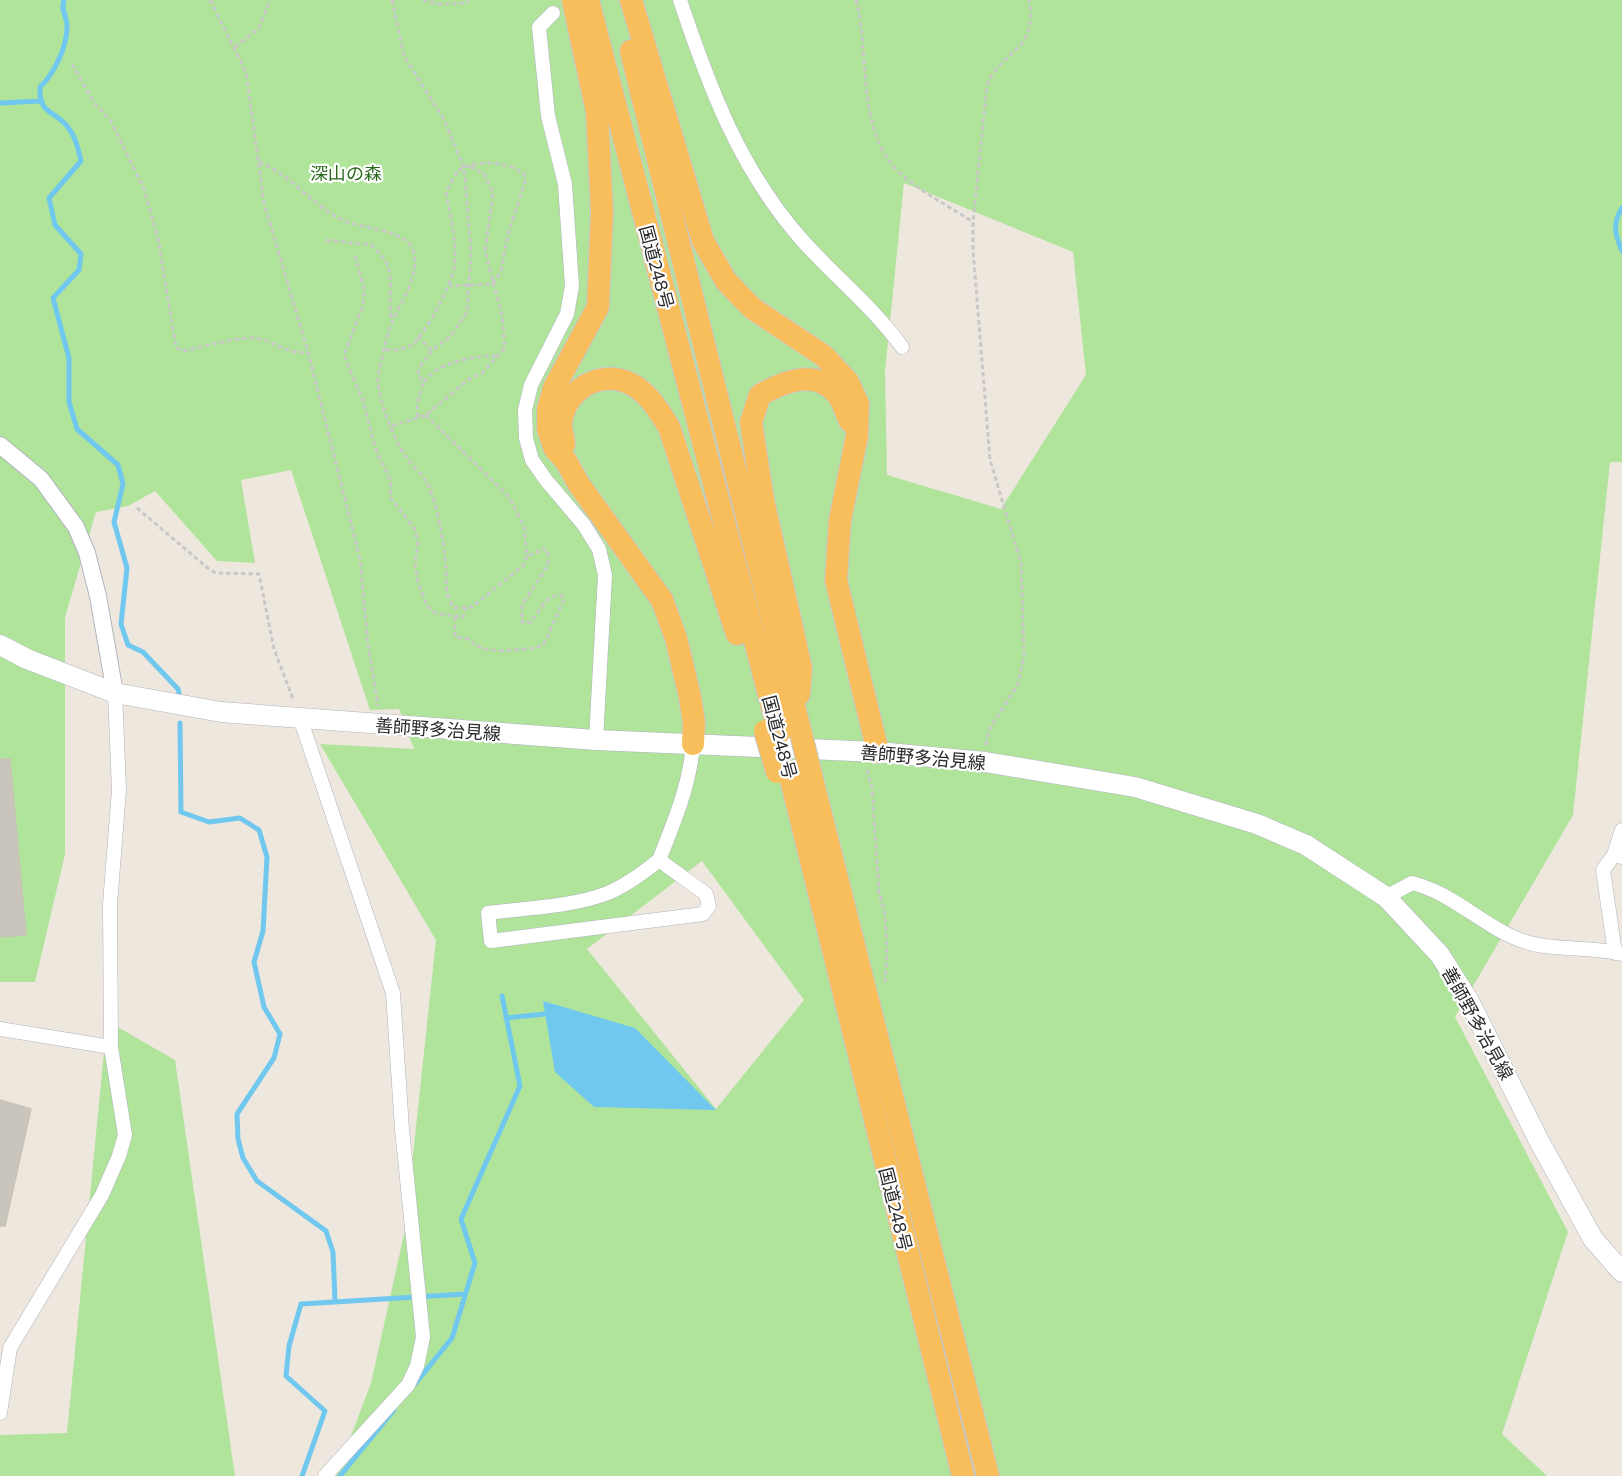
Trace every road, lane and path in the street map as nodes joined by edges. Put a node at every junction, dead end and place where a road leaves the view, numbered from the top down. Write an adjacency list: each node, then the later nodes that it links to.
1 (210, 0): 14 (path)
2 (270, 0): 14 (path)
3 (392, 0): 18 (path)
4 (423, 0): 5 (path)
5 (468, 0)
6 (573, 0): 38 (highway)
7 (588, 0): 47 (highway, 国道248号)
8 (618, 0): 47 (highway, 国道248号)
9 (632, 0): 36 (highway)
10 (680, 0): 27 (street)
11 (856, 0): 19 (path)
12 (1029, 0): 19 (path)
13 (553, 13): 48 (street)
14 (235, 47): 16 (path)
15 (72, 64): 30 (path)
16 (259, 162): 25 (path); 30 (path)
17 (470, 166): 18 (path); 23 (path); 23 (path)
18 (464, 167): 22 (path); 24 (path)
19 (973, 222): 51 (path)
20 (326, 240): 25 (path)
21 (355, 256): 42 (path)
22 (469, 284): 23 (path); 24 (path); 29 (path)
23 (492, 284): 31 (path)
24 (450, 286): 26 (path)
25 (393, 322): 28 (path)
26 (418, 336): 28 (path); 29 (path)
27 (902, 348)
28 (386, 350): 35 (path)
29 (432, 351): 32 (path)
30 (308, 352): 46 (path)
31 (499, 356): 32 (path); 33 (path)
32 (423, 383): 34 (path)
33 (426, 415): 34 (path); 40 (path)
34 (418, 417): 35 (path)
35 (392, 426): 41 (path)
36 (857, 436): 47 (highway); 50 (highway)
37 (0, 445): 44 (street)
38 (566, 461): 47 (highway); 49 (highway)
39 (137, 508): 45 (path)
40 (527, 556): 41 (path); 42 (path)
41 (467, 608): 42 (path)
42 (455, 617)
43 (0, 645): 44 (main road, 善師野多治見線)
44 (116, 693): 45 (main road, 善師野多治見線); 60 (street)
45 (300, 718): 46 (main road, 善師野多治見線); 64 (street)
46 (379, 724): 48 (main road, 善師野多治見線)
47 (786, 730): 52 (highway, 国道248号, bridge); 52 (highway, bridge)
48 (596, 740): 49 (main road, 善師野多治見線)
49 (693, 744): 50 (main road, 善師野多治見線); 55 (street)
50 (873, 761): 51 (main road, 善師野多治見線); 58 (path)
51 (985, 762): 56 (main road, 善師野多治見線)
52 (792, 771): 65 (highway, 国道248号); 66 (highway, 国道248号)
53 (1622, 831): 54 (street)
54 (1618, 856): 57 (street)
55 (659, 860): 55 (street)
56 (1386, 897): 57 (street); 61 (main road, 善師野多治見線)
57 (1619, 953)
58 (885, 982)
59 (0, 1029): 60 (street)
60 (111, 1047): 62 (street)
61 (1622, 1272)
62 (0, 1407): 63 (street)
63 (0, 1413)
64 (326, 1476)
65 (963, 1476)
66 (988, 1476)

